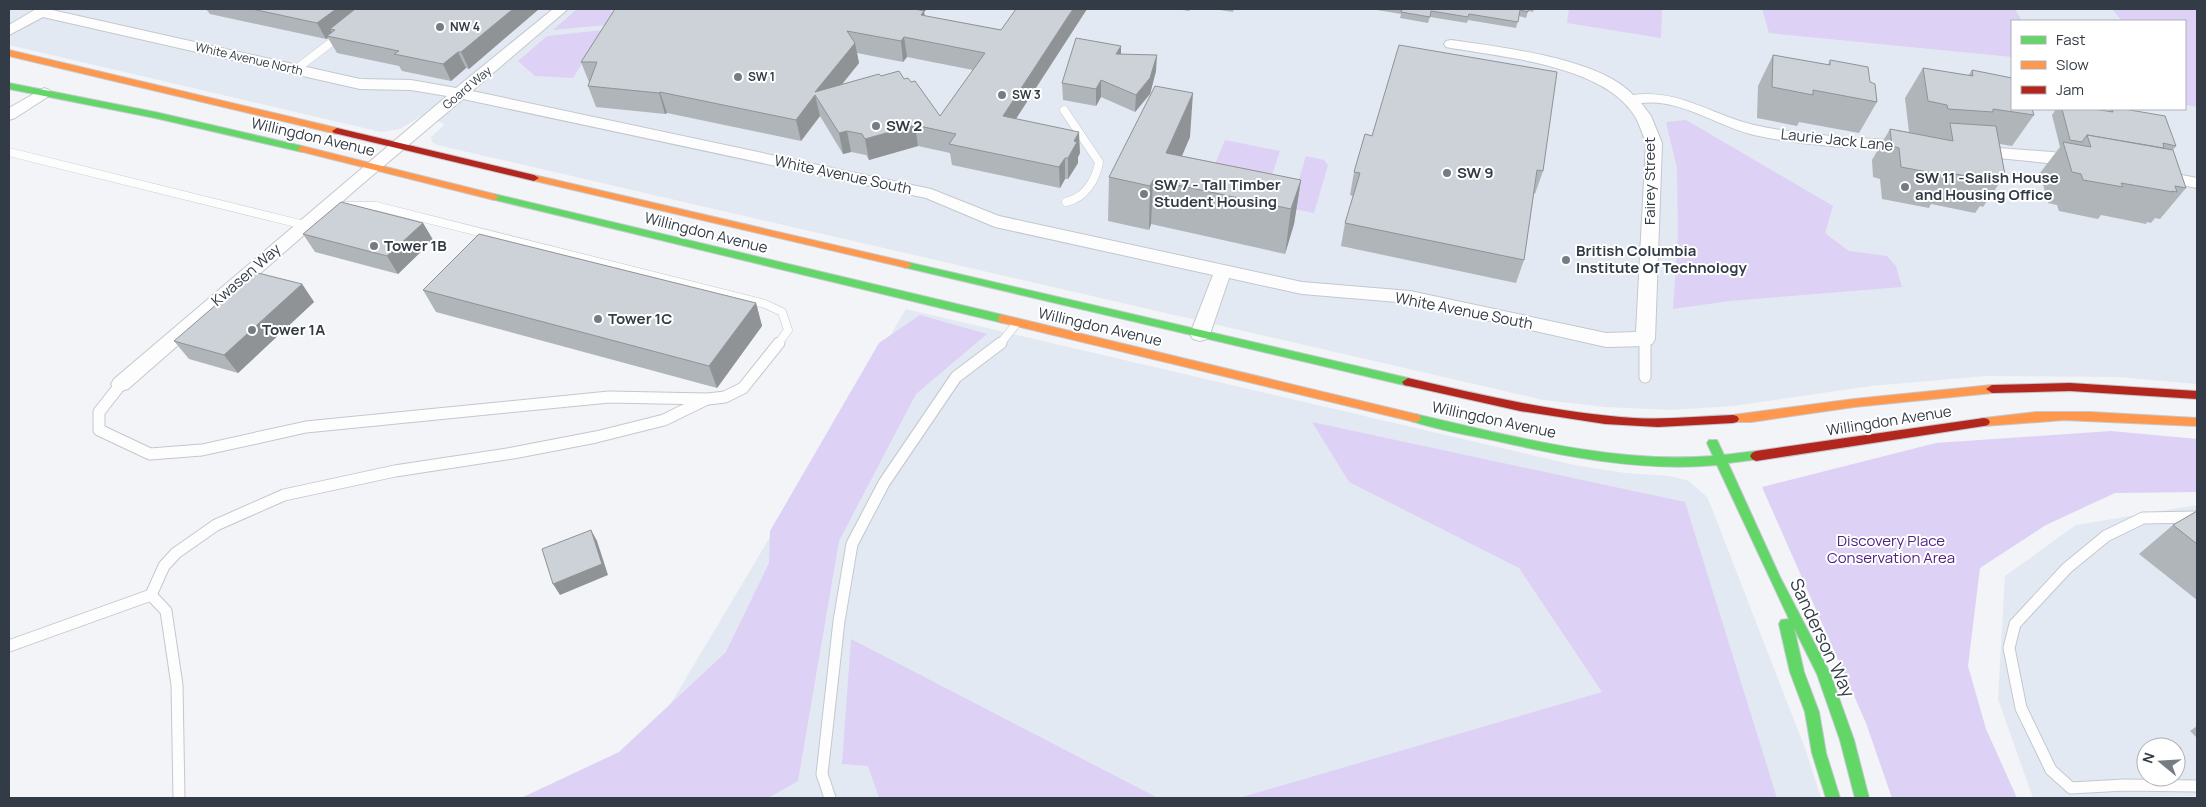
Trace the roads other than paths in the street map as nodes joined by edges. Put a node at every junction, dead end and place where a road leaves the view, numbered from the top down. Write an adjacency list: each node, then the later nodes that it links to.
1 (561, 9): 10 (street, Goard Way)
2 (44, 10): 3 (street); 7 (street, White Avenue North)
3 (9, 31)
4 (346, 32): 7 (lane)
5 (1451, 44): 11 (street, Fairey Street)
6 (9, 53): 14 (main road, Willingdon Avenue)
7 (295, 70): 10 (street, White Avenue North)
8 (9, 86): 9 (main road, Willingdon Avenue)
9 (44, 93): 13 (street); 19 (main road, Willingdon Avenue)
10 (459, 94): 14 (street, Goard Way); 25 (street, White Avenue South)
11 (1631, 100): 15 (street, Laurie Jack Lane); 28 (street, Fairey Street)
12 (1064, 110): 22 (lane)
13 (9, 115)
14 (398, 146): 19 (street, Goard Way); 27 (main road, Willingdon Avenue)
15 (1920, 147)
16 (1958, 150): 18 (street)
17 (9, 152): 24 (lane)
18 (2091, 164)
19 (372, 167): 23 (street, Kwasen Way); 26 (main road, Willingdon Avenue)
20 (2139, 172): 21 (street)
21 (2197, 182)
22 (1066, 202)
23 (326, 206): 24 (street, Kwasen Way); 32 (lane)
24 (304, 225): 30 (street, Kwasen Way)
25 (1223, 271): 27 (street); 28 (street, White Avenue South)
26 (1017, 323): 35 (main road, Willingdon Avenue); 42 (lane)
27 (1200, 334): 33 (main road, Willingdon Avenue)
28 (1645, 339): 29 (lane)
29 (1645, 377)
30 (121, 384): 32 (lane)
31 (2197, 395): 33 (main road, Willingdon Avenue)
32 (708, 399): 38 (lane)
33 (1704, 421): 35 (main road, Sanderson Way)
34 (2197, 422): 35 (main road, Willingdon Avenue)
35 (1721, 459): 37 (main road, Sanderson Way)
36 (2197, 517): 40 (lane)
37 (1775, 579): 43 (main road, Sanderson Way); 44 (main road, Sanderson Way)
38 (150, 595): 39 (lane); 41 (lane)
39 (9, 646)
40 (2197, 786)
41 (179, 798)
42 (830, 798)
43 (1833, 798)
44 (1862, 798)

